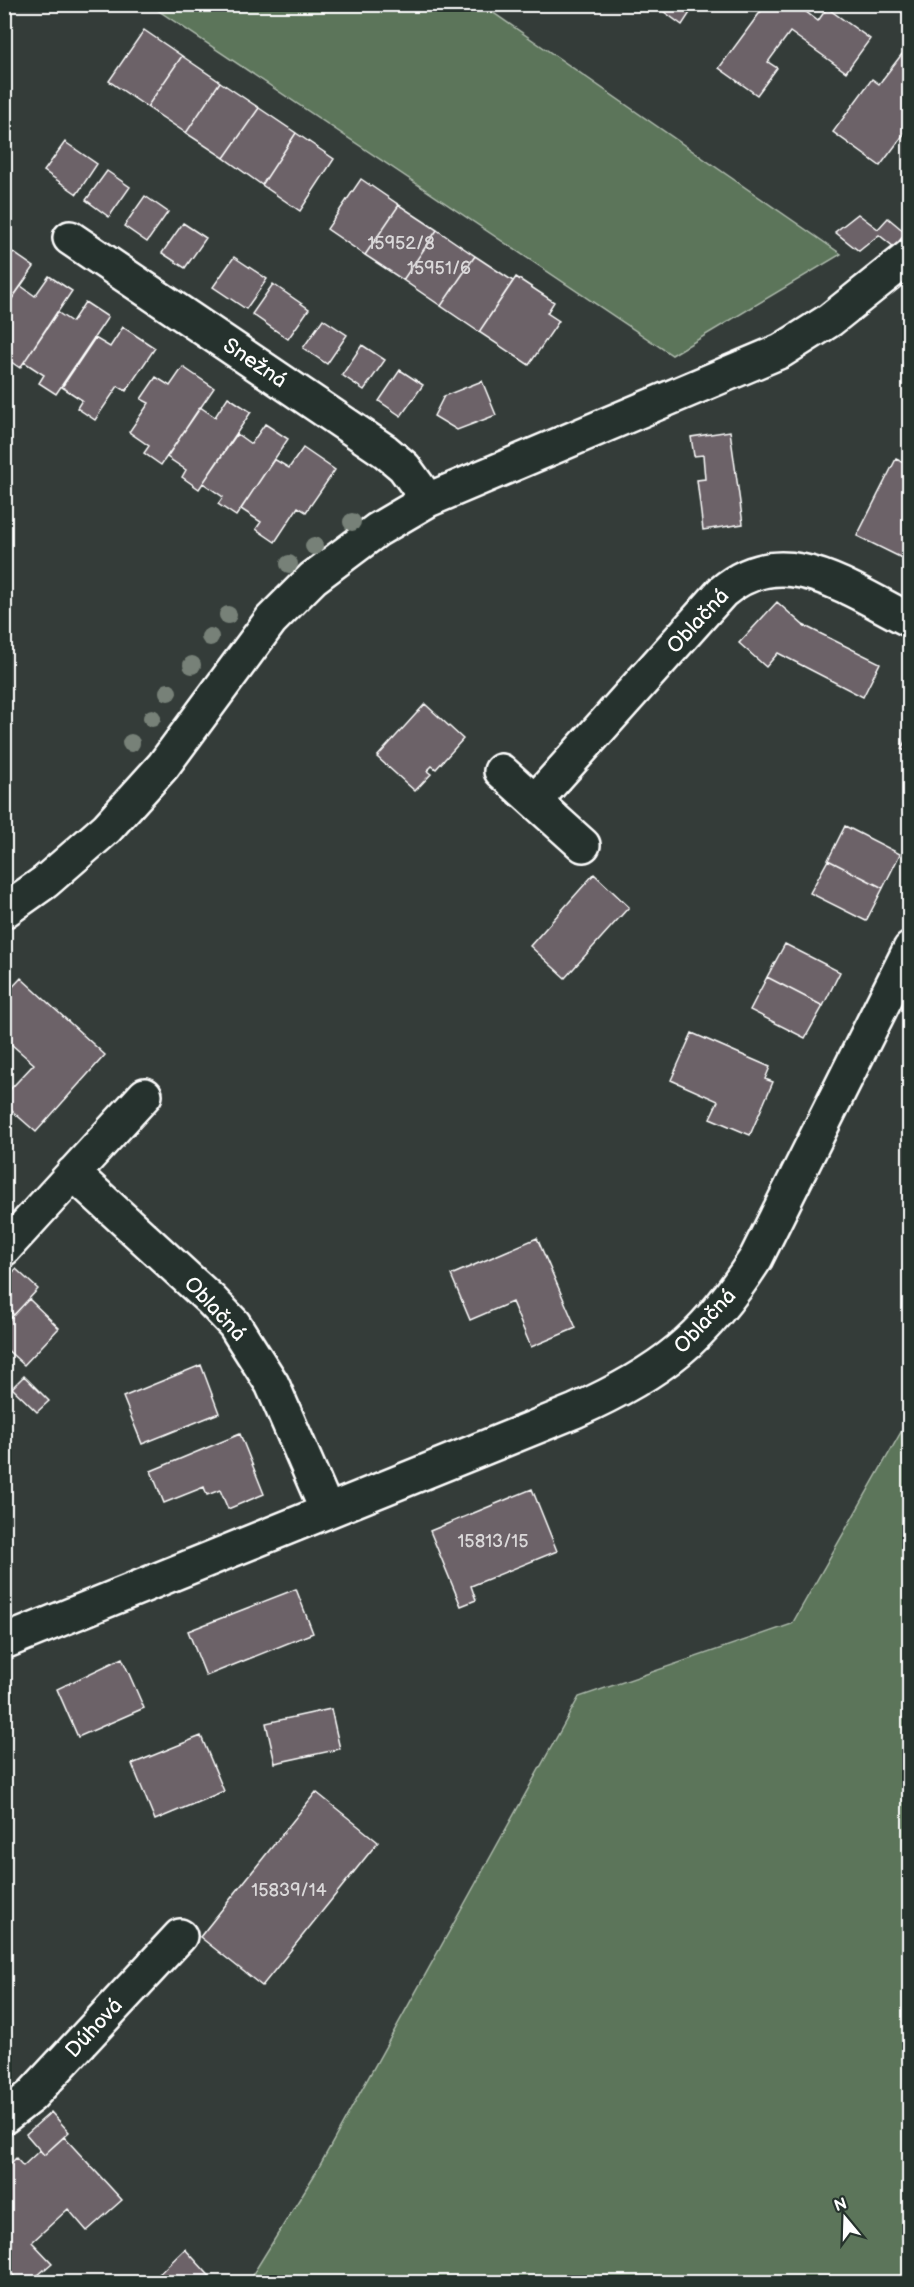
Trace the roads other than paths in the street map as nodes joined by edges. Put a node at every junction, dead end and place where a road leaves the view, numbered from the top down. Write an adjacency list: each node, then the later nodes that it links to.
1 (70, 238): 3 (street, Snežná)
2 (909, 256): 3 (street)
3 (428, 500): 8 (street)
4 (909, 620): 6 (street, Oblačná)
5 (501, 771): 6 (street)
6 (535, 801): 7 (street)
7 (583, 845)
8 (4, 911)
9 (909, 949): 13 (street, Oblačná)
10 (145, 1095): 11 (street)
11 (73, 1173): 12 (street); 13 (street, Oblačná)
12 (4, 1248)
13 (327, 1511): 14 (street, Oblačná)
14 (4, 1642)
15 (180, 1936): 16 (street, Dúhová)
16 (4, 2117)

